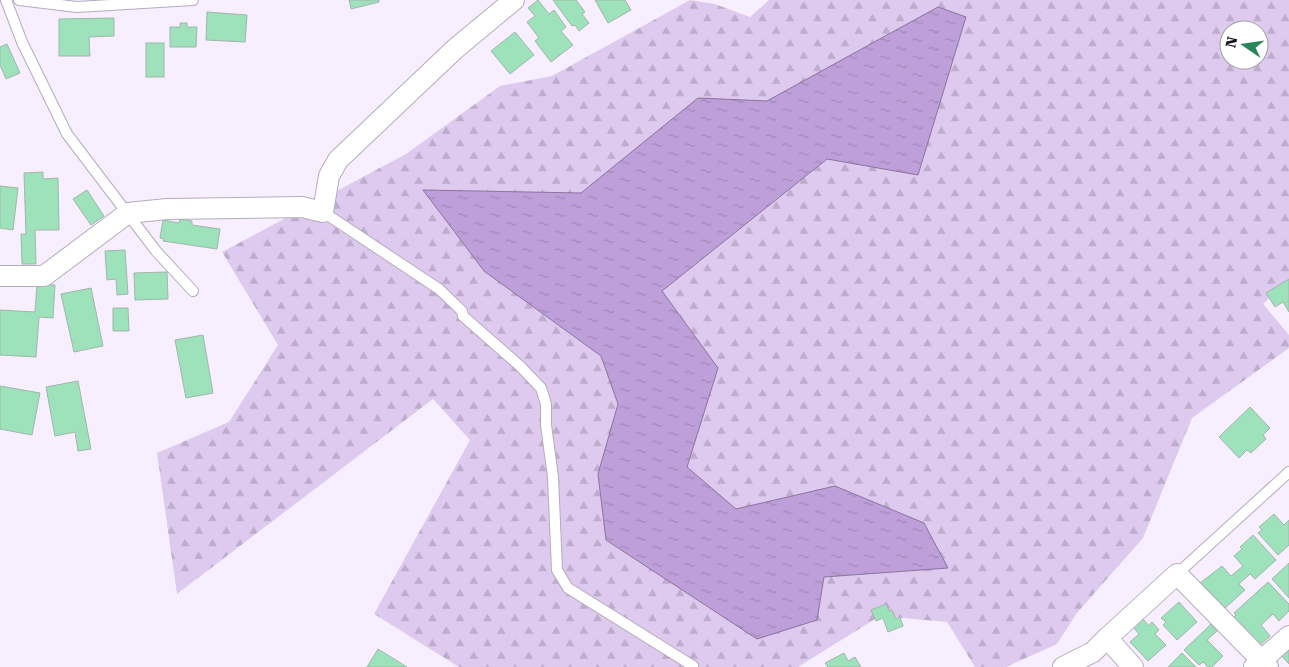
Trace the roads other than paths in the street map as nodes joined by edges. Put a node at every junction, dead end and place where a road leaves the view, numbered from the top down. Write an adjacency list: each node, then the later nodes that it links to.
1 (6, 0): 6 (lane)
2 (19, 0): 3 (lane)
3 (193, 0)
4 (514, 0): 5 (street)
5 (323, 212): 6 (street); 14 (lane)
6 (128, 213): 7 (street); 8 (lane)
7 (0, 276)
8 (193, 291)
9 (1289, 472): 10 (lane)
10 (1177, 574): 12 (street); 13 (street)
11 (1289, 636): 13 (street)
12 (1107, 638): 15 (street); 16 (street)
13 (1261, 665)
14 (693, 666)
15 (1063, 667)
16 (1133, 667)

